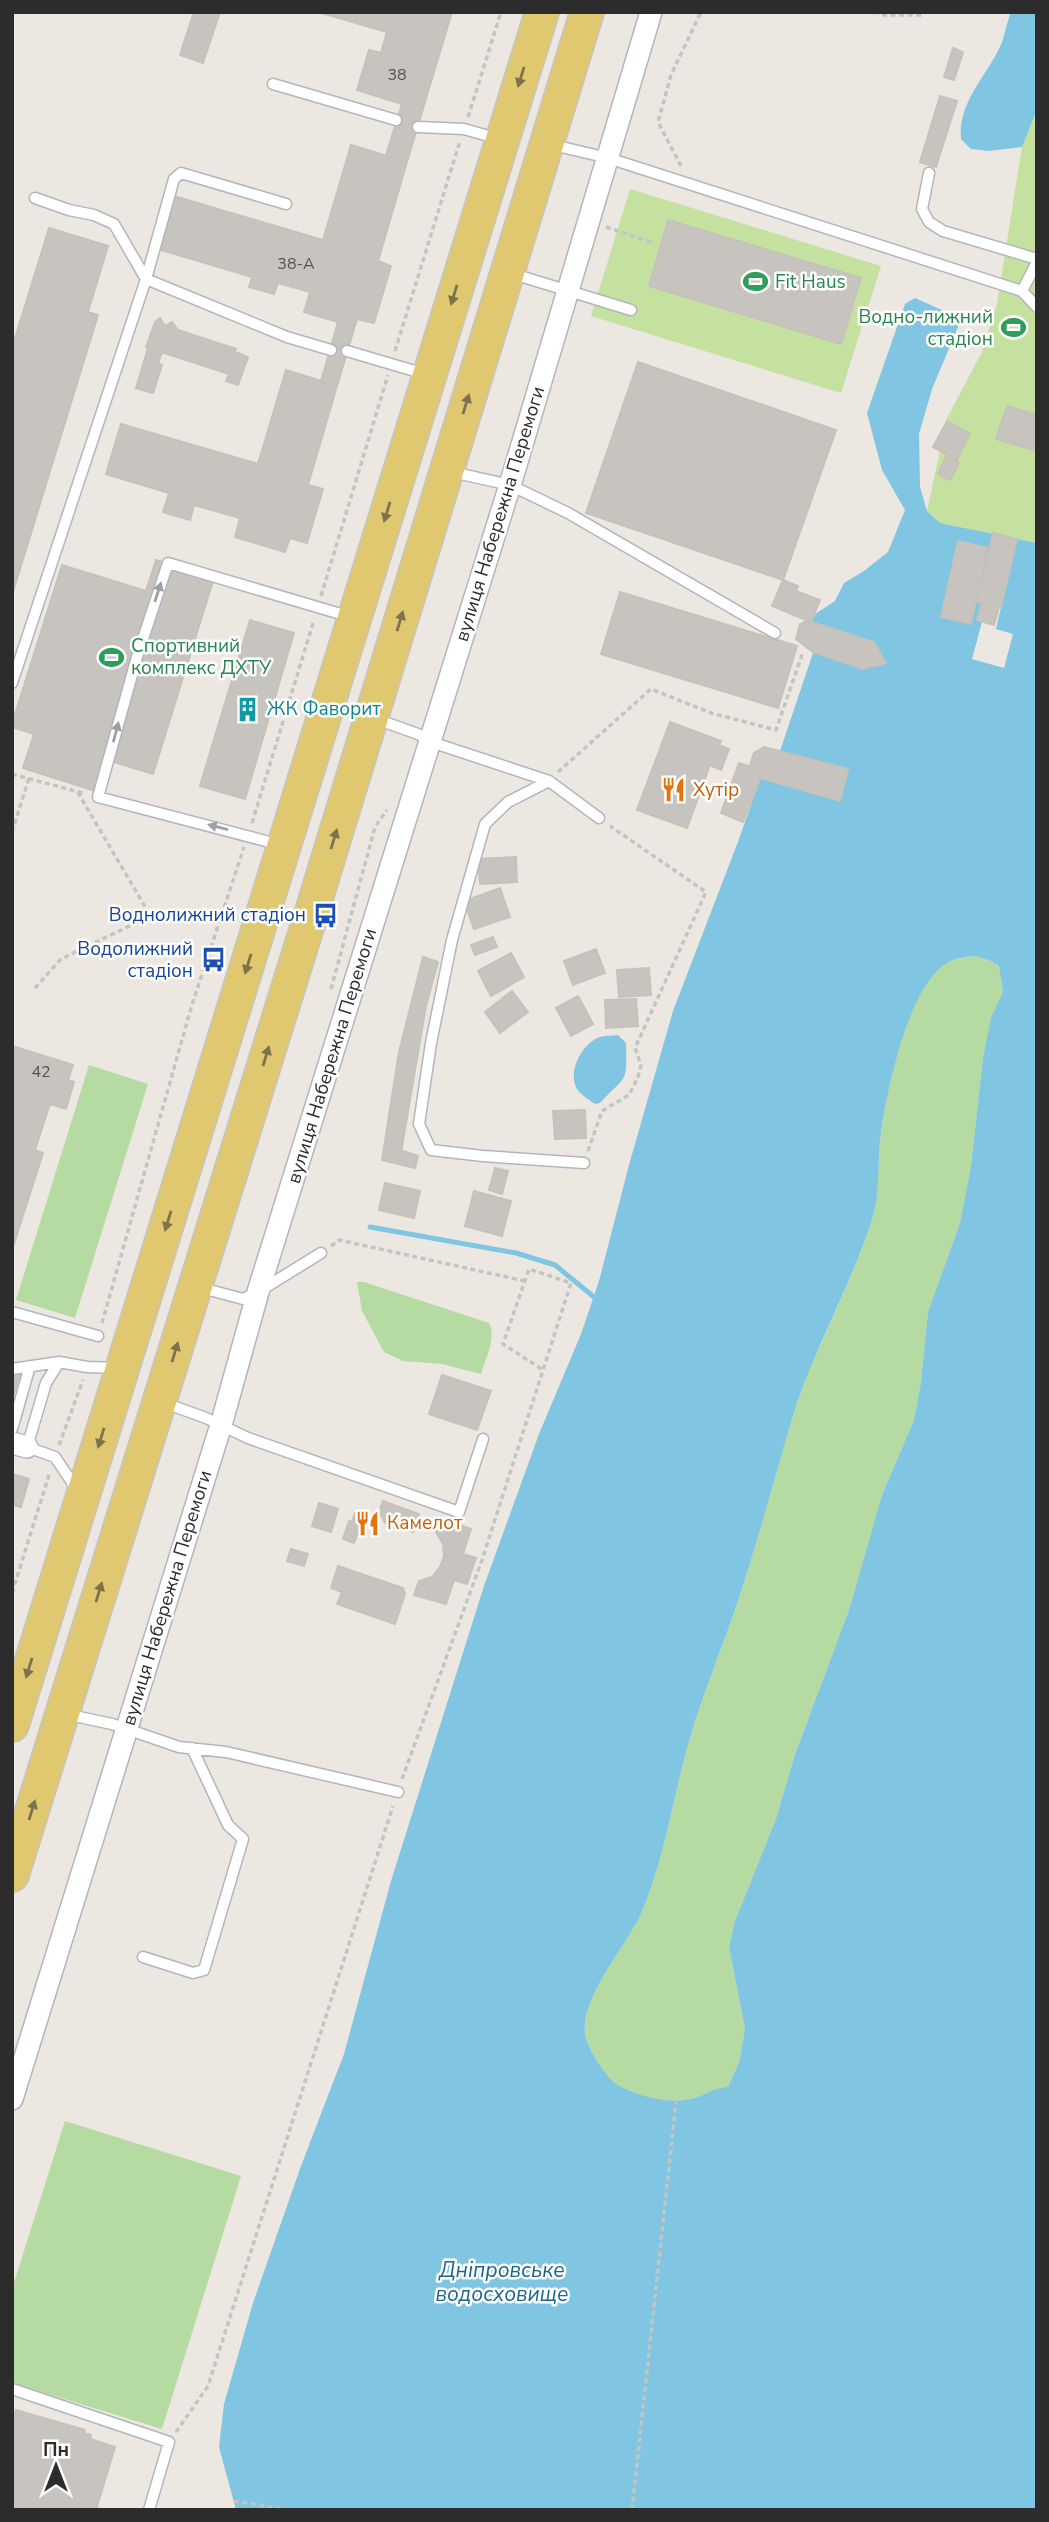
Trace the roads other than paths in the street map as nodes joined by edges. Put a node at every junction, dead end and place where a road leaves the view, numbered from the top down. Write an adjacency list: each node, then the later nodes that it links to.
1 (542, 12): 7 (main road, one-way to 7)
2 (587, 12): 8 (main road)
3 (652, 12): 9 (street, вулиця Набережна Перемоги)
4 (274, 84): 5 (lane)
5 (396, 120)
6 (418, 127): 7 (lane)
7 (502, 140): 23 (main road, one-way to 23)
8 (547, 143): 9 (lane); 14 (main road)
9 (608, 158): 17 (street, вулиця Набережна Перемоги); 18 (lane)
10 (929, 173): 13 (lane)
11 (36, 198): 16 (lane)
12 (286, 204): 16 (lane)
13 (1037, 261): 15 (lane)
14 (507, 273): 17 (lane); 24 (main road, one-way to 14)
15 (1033, 277): 18 (lane)
16 (146, 279): 21 (lane); 28 (lane)
17 (567, 290): 20 (lane); 25 (street, вулиця Набережна Перемоги)
18 (1022, 291): 19 (lane)
19 (1037, 307)
20 (631, 310)
21 (331, 351)
22 (347, 351): 23 (lane)
23 (429, 375): 26 (main road, one-way to 26)
24 (446, 470): 25 (lane); 30 (main road, one-way to 24)
25 (510, 485): 27 (lane); 31 (street, вулиця Набережна Перемоги)
26 (355, 619): 29 (main road); 34 (lane, one-way to 26)
27 (775, 633)
28 (12, 683)
29 (320, 730): 30 (main road); 34 (main road)
30 (366, 731): 31 (lane); 36 (main road, one-way to 30)
31 (431, 742): 32 (lane); 40 (street, вулиця Набережна Перемоги)
32 (549, 781): 33 (lane); 37 (lane)
33 (599, 818)
34 (284, 846): 35 (main road, one-way to 35)
35 (203, 1108): 36 (main road); 45 (main road, one-way to 45)
36 (245, 1121): 39 (main road)
37 (584, 1163)
38 (321, 1253): 40 (lane)
39 (195, 1286): 40 (lane); 47 (main road, one-way to 39)
40 (258, 1292): 48 (street, вулиця Набережна Перемоги)
41 (12, 1312): 42 (lane)
42 (98, 1336)
43 (59, 1362): 44 (lane); 45 (lane); 51 (lane)
44 (30, 1366): 46 (lane); 49 (lane)
45 (122, 1368): 52 (main road, one-way to 52)
46 (12, 1369)
47 (159, 1401): 48 (lane); 54 (main road, one-way to 47)
48 (221, 1425): 50 (lane); 57 (street, вулиця Набережна Перемоги)
49 (12, 1429)
50 (483, 1439)
51 (19, 1445): 52 (lane)
52 (82, 1498): 53 (main road)
53 (46, 1612): 54 (main road); 56 (main road, one-way to 56)
54 (89, 1625): 55 (main road)
55 (62, 1714): 57 (lane); 60 (main road, one-way to 55)
56 (12, 1725)
57 (126, 1730): 58 (lane); 62 (street, вулиця Набережна Перемоги)
58 (192, 1748): 59 (lane); 61 (lane)
59 (398, 1792)
60 (14, 1863)
61 (143, 1957)
62 (12, 2099)
63 (12, 2389): 64 (lane)
64 (149, 2510)

